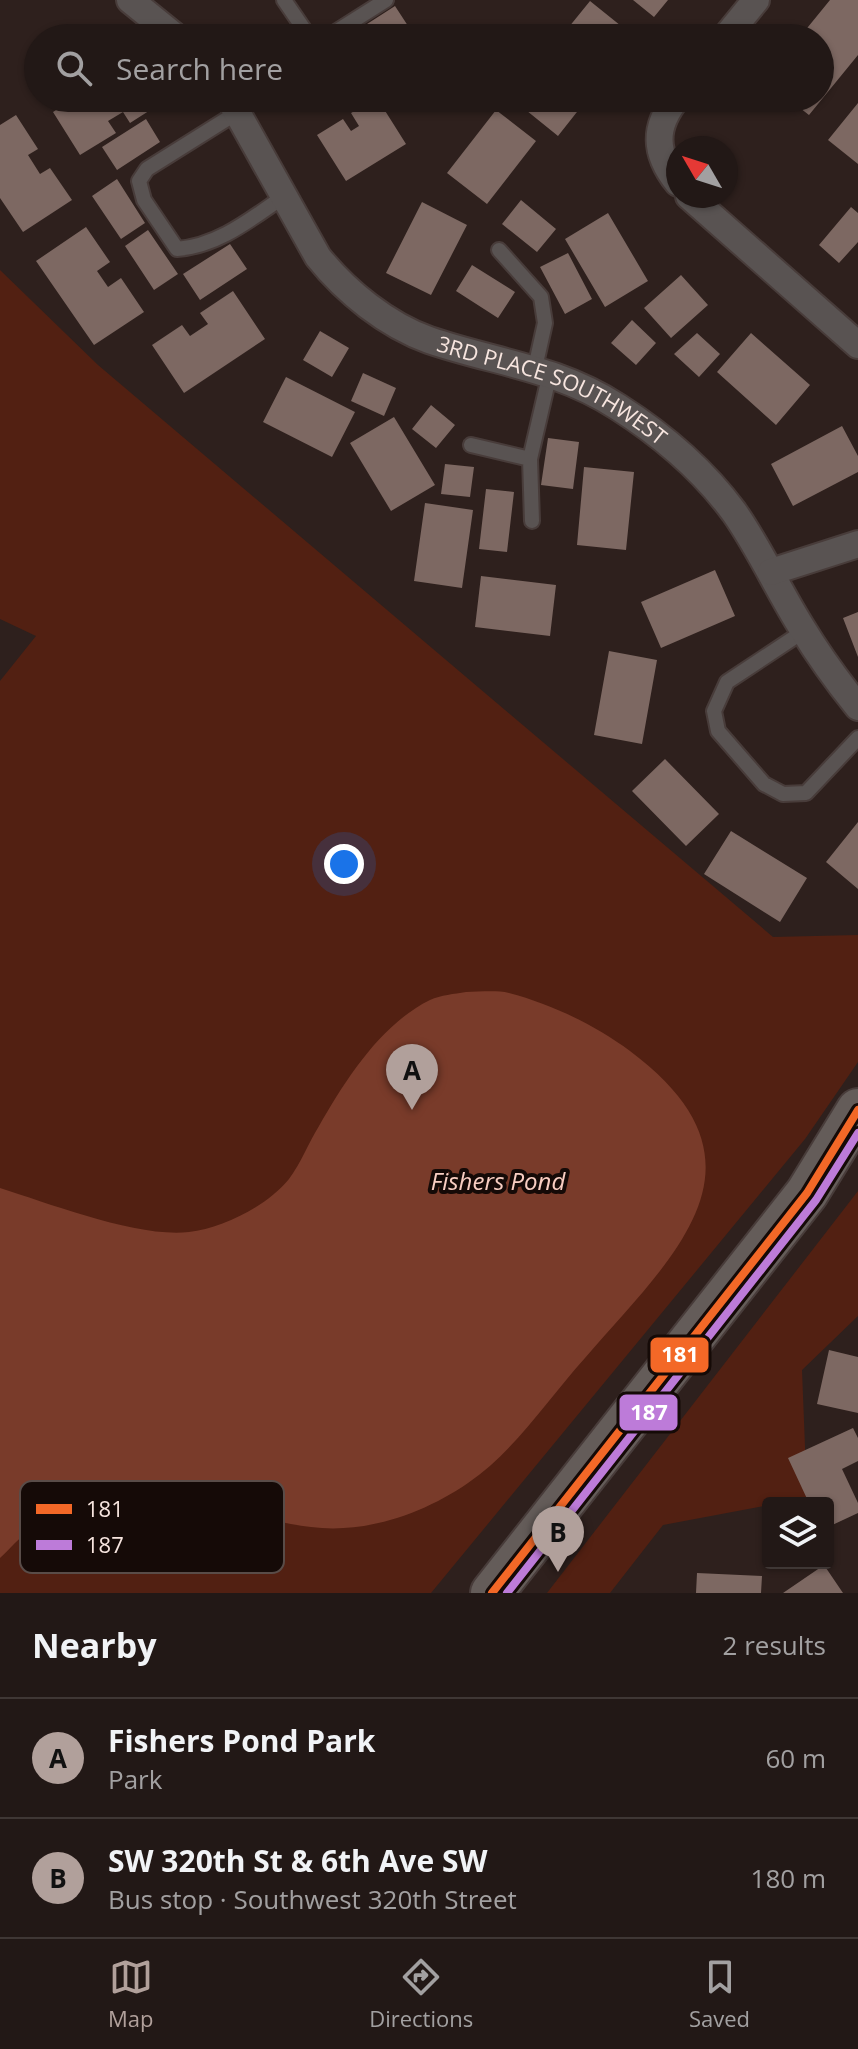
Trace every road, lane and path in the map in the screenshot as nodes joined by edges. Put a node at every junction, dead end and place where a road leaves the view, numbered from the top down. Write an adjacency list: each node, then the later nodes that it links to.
1 (130, 0): 5 (street)
2 (284, 0): 6 (lane)
3 (386, 0): 7 (lane)
4 (756, 0): 8 (street)
5 (160, 24)
6 (300, 24)
7 (348, 24)
8 (736, 24)
9 (223, 112): 13 (lane)
10 (240, 112): 13 (street, 3RD PLACE SOUTHWEST)
11 (666, 112): 12 (street)
12 (666, 166)
13 (283, 197): 17 (street, 3RD PLACE SOUTHWEST)
14 (703, 208): 16 (street)
15 (499, 250): 17 (lane)
16 (858, 345)
17 (542, 371): 19 (lane); 22 (street, 3RD PLACE SOUTHWEST)
18 (471, 445): 19 (lane)
19 (530, 459): 20 (lane)
20 (532, 521)
21 (858, 544): 22 (street)
22 (771, 572): 23 (street, 3RD PLACE SOUTHWEST)
23 (804, 631): 24 (street, 3RD PLACE SOUTHWEST); 25 (lane)
24 (858, 707)
25 (858, 738)
26 (858, 1110): 27 (main road)
27 (492, 1593)

